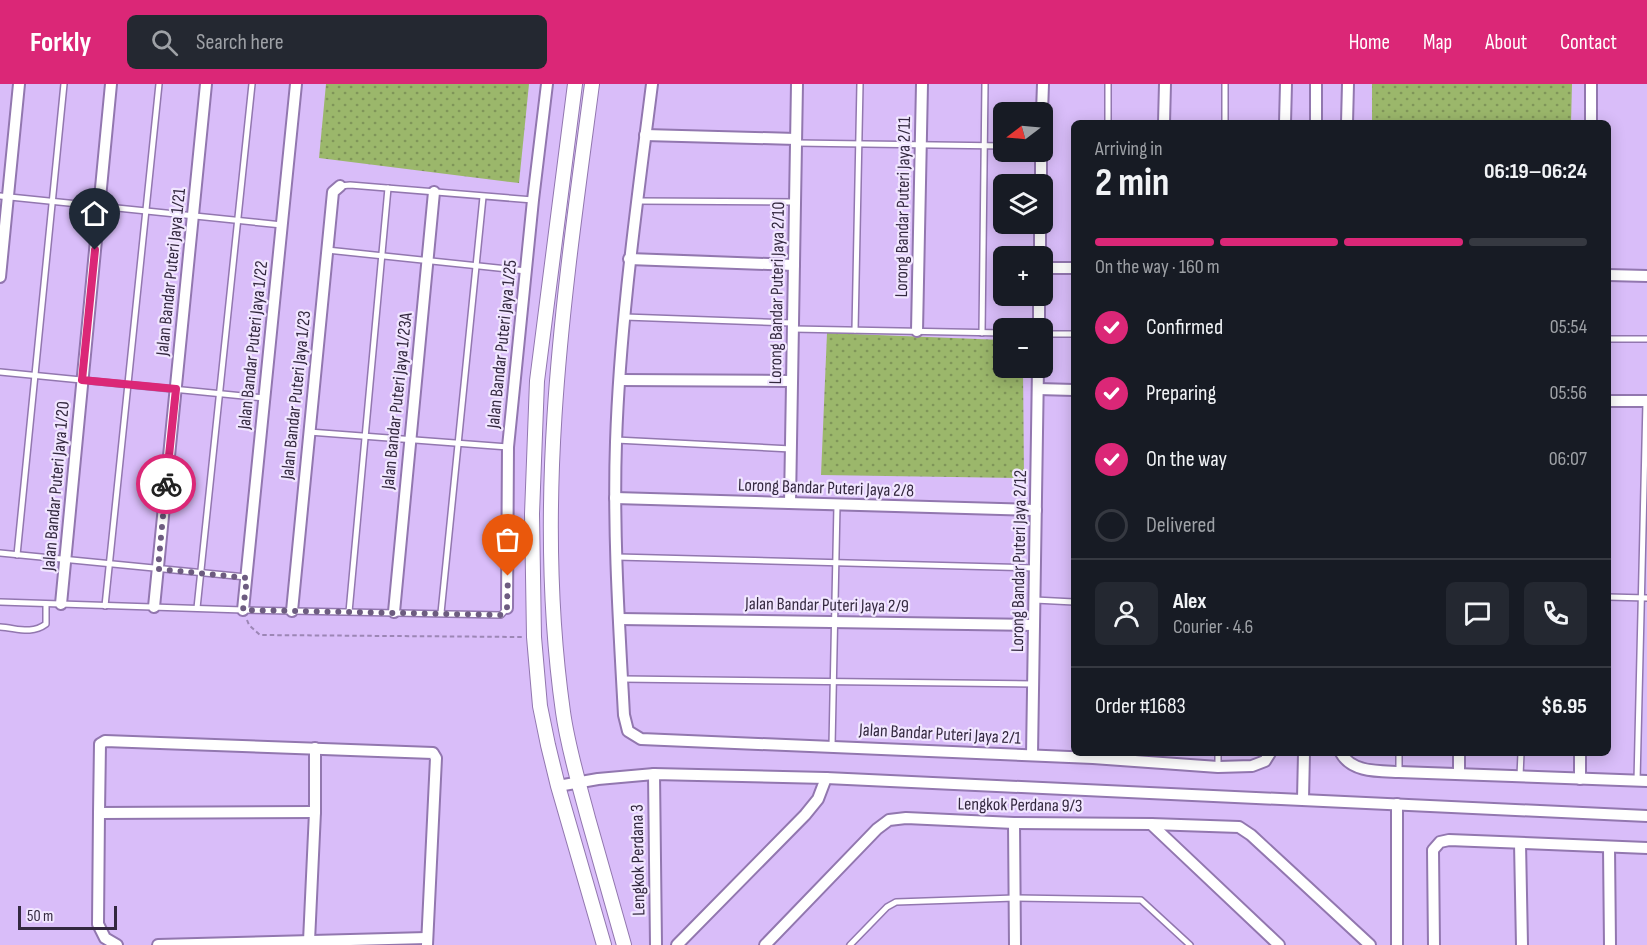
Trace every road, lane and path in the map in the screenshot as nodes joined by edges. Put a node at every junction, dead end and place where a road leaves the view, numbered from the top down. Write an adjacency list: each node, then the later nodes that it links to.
1 (19, 84): 41 (street)
2 (64, 84): 44 (lane)
3 (111, 84): 47 (street, Jalan Bandar Puteri Jaya 1/20)
4 (159, 84): 48 (lane)
5 (206, 84): 49 (street, Jalan Bandar Puteri Jaya 1/21)
6 (252, 84): 50 (lane)
7 (296, 84): 51 (street, Jalan Bandar Puteri Jaya 1/22)
8 (548, 84): 43 (street, Jalan Bandar Puteri Jaya 1/25)
9 (575, 84): 129 (street)
10 (592, 84): 155 (street)
11 (652, 84): 32 (street)
12 (797, 84): 33 (street, Lorong Bandar Puteri Jaya 2/10)
13 (860, 84): 34 (lane)
14 (922, 84): 35 (street, Lorong Bandar Puteri Jaya 2/11)
15 (985, 84): 36 (lane)
16 (1042, 84): 24 (street)
17 (1108, 84): 25 (lane)
18 (1165, 84): 26 (street)
19 (1225, 84): 27 (lane)
20 (1286, 84): 28 (street)
21 (1316, 84): 29 (street)
22 (1348, 84): 30 (street)
23 (1591, 84): 31 (street)
24 (1042, 102)
25 (1108, 120)
26 (1164, 120)
27 (1225, 120)
28 (1285, 120)
29 (1316, 120)
30 (1347, 120)
31 (1591, 120)
32 (645, 135): 33 (street); 45 (street)
33 (796, 141): 34 (lane); 46 (street, Lorong Bandar Puteri Jaya 2/10)
34 (859, 144): 35 (lane); 66 (lane)
35 (921, 144): 36 (lane); 67 (street, Lorong Bandar Puteri Jaya 2/11)
36 (984, 145): 37 (lane); 68 (lane)
37 (993, 145)
38 (340, 186): 39 (lane); 52 (street, Jalan Bandar Puteri Jaya 1/23)
39 (388, 188): 40 (lane); 53 (lane)
40 (434, 192): 42 (lane); 55 (street, Jalan Bandar Puteri Jaya 1/23A)
41 (4, 196): 44 (lane); 63 (street)
42 (483, 197): 43 (lane); 56 (lane)
43 (533, 200): 60 (street, Jalan Bandar Puteri Jaya 1/25)
44 (52, 201): 47 (lane); 75 (lane)
45 (638, 201): 46 (lane); 54 (street)
46 (795, 202): 57 (street, Lorong Bandar Puteri Jaya 2/10)
47 (99, 206): 48 (lane); 77 (street, Jalan Bandar Puteri Jaya 1/20)
48 (146, 211): 49 (lane); 80 (lane)
49 (193, 216): 50 (lane); 81 (street, Jalan Bandar Puteri Jaya 1/21)
50 (238, 220): 51 (lane); 84 (lane)
51 (282, 225): 85 (street, Jalan Bandar Puteri Jaya 1/22)
52 (327, 250): 53 (lane); 88 (street, Jalan Bandar Puteri Jaya 1/23)
53 (382, 255): 55 (lane); 89 (lane)
54 (629, 259): 57 (street); 64 (street)
55 (427, 260): 56 (lane); 90 (street, Jalan Bandar Puteri Jaya 1/23A)
56 (476, 265): 60 (lane); 92 (lane)
57 (794, 265): 65 (street, Lorong Bandar Puteri Jaya 2/10)
58 (1053, 268): 59 (street)
59 (1071, 268)
60 (526, 271): 93 (street, Jalan Bandar Puteri Jaya 1/25)
61 (1611, 275): 62 (street)
62 (1647, 276)
63 (0, 277)
64 (623, 317): 65 (lane); 78 (street)
65 (793, 326): 66 (lane); 79 (street, Lorong Bandar Puteri Jaya 2/10)
66 (855, 330): 67 (lane)
67 (917, 331): 68 (lane)
68 (982, 333): 69 (lane)
69 (993, 333)
70 (1053, 334): 71 (lane)
71 (1071, 334)
72 (1611, 339): 73 (lane)
73 (1647, 339)
74 (0, 372): 75 (lane)
75 (34, 375): 77 (lane); 100 (lane)
76 (1038, 378): 82 (street, Lorong Bandar Puteri Jaya 2/12)
77 (82, 380): 80 (lane); 102 (street, Jalan Bandar Puteri Jaya 1/20)
78 (620, 380): 79 (street); 91 (street)
79 (792, 381): 94 (street, Lorong Bandar Puteri Jaya 2/10)
80 (128, 384): 81 (lane); 104 (lane)
81 (176, 389): 84 (lane); 106 (street, Jalan Bandar Puteri Jaya 1/21)
82 (1038, 389): 83 (street); 98 (street, Lorong Bandar Puteri Jaya 2/12)
83 (1071, 390)
84 (220, 393): 85 (lane); 107 (lane)
85 (264, 398): 108 (street, Jalan Bandar Puteri Jaya 1/22)
86 (1611, 400): 87 (street)
87 (1646, 401): 110 (lane)
88 (309, 432): 89 (lane); 121 (street, Jalan Bandar Puteri Jaya 1/23)
89 (365, 436): 90 (lane); 122 (lane)
90 (410, 440): 92 (lane); 123 (street, Jalan Bandar Puteri Jaya 1/23A)
91 (616, 440): 94 (lane); 95 (street)
92 (458, 444): 93 (lane); 124 (lane)
93 (508, 447): 119 (street, Jalan Bandar Puteri Jaya 1/25)
94 (791, 449): 96 (street, Lorong Bandar Puteri Jaya 2/10)
95 (615, 498): 96 (street, Lorong Bandar Puteri Jaya 2/8); 101 (street)
96 (790, 503): 97 (street, Lorong Bandar Puteri Jaya 2/8)
97 (837, 505): 98 (street, Lorong Bandar Puteri Jaya 2/8); 103 (lane)
98 (1036, 510): 105 (street, Lorong Bandar Puteri Jaya 2/12)
99 (0, 553): 100 (lane)
100 (17, 555): 102 (lane)
101 (616, 557): 103 (lane); 125 (street)
102 (65, 559): 104 (lane); 115 (street, Jalan Bandar Puteri Jaya 1/20)
103 (836, 562): 105 (lane); 126 (lane)
104 (110, 564): 106 (lane); 116 (lane)
105 (1035, 568): 111 (street, Lorong Bandar Puteri Jaya 2/12)
106 (158, 569): 107 (lane); 117 (street, Jalan Bandar Puteri Jaya 1/21)
107 (201, 573): 108 (lane); 118 (lane)
108 (247, 578): 120 (street, Jalan Bandar Puteri Jaya 1/22)
109 (1611, 597): 110 (lane)
110 (1644, 598): 154 (lane)
111 (1035, 600): 113 (lane); 127 (street, Lorong Bandar Puteri Jaya 2/12)
112 (0, 602): 114 (lane)
113 (1071, 602)
114 (46, 604): 115 (lane); 128 (lane)
115 (61, 604): 116 (lane)
116 (105, 606): 117 (lane)
117 (154, 607): 118 (lane)
118 (197, 608): 120 (lane)
119 (507, 608): 124 (lane)
120 (243, 610): 121 (lane); 129 (path)
121 (292, 610): 122 (lane)
122 (349, 612): 123 (lane)
123 (394, 612): 124 (lane)
124 (441, 613)
125 (620, 619): 126 (street, Jalan Bandar Puteri Jaya 2/9); 130 (street)
126 (834, 622): 127 (street, Jalan Bandar Puteri Jaya 2/9); 131 (lane)
127 (1034, 625): 132 (street, Lorong Bandar Puteri Jaya 2/12)
128 (0, 627)
129 (534, 637): 156 (street)
130 (622, 680): 131 (lane); 133 (street, Jalan Bandar Puteri Jaya 2/1)
131 (833, 682): 132 (lane); 133 (lane)
132 (1034, 684): 135 (street, Lorong Bandar Puteri Jaya 2/12)
133 (832, 746): 135 (street, Jalan Bandar Puteri Jaya 2/1)
134 (315, 748): 159 (street); 160 (street); 169 (street)
135 (1032, 755): 136 (street, Jalan Bandar Puteri Jaya 2/1)
136 (1071, 755)
137 (1122, 756): 146 (street, Jalan Bandar Puteri Jaya 2/1)
138 (1218, 756): 147 (lane)
139 (1268, 756): 147 (street, Jalan Bandar Puteri Jaya 2/1)
140 (1304, 756): 157 (street)
141 (1342, 756): 148 (street)
142 (1399, 756): 148 (lane)
143 (1460, 756): 150 (street)
144 (1521, 756): 151 (lane)
145 (1580, 756): 153 (street)
146 (1152, 757): 147 (street, Jalan Bandar Puteri Jaya 2/1)
147 (1218, 767)
148 (1399, 772): 150 (street)
149 (654, 774): 152 (street); 155 (street); 174 (street, Lengkok Perdana 3)
150 (1459, 774): 151 (street)
151 (1520, 776): 153 (street)
152 (826, 778): 157 (street); 175 (street)
153 (1580, 779): 154 (street)
154 (1642, 781)
155 (578, 783): 156 (street); 173 (street)
156 (558, 786): 172 (street)
157 (1303, 799): 158 (street)
158 (1397, 804): 161 (street); 182 (street)
159 (315, 812): 160 (street); 168 (street)
160 (99, 813): 170 (street)
161 (1647, 816)
162 (1014, 823): 163 (street, Lengkok Perdana 9/3); 167 (street); 176 (street, Lengkok Perdana 9/3)
163 (1151, 824): 180 (street); 181 (street, Lengkok Perdana 9/3)
164 (1520, 843): 165 (street); 183 (street); 184 (street)
165 (1609, 847): 166 (street); 185 (street)
166 (1647, 848)
167 (1015, 898): 177 (lane); 178 (street); 179 (lane)
168 (309, 941): 169 (street); 171 (street)
169 (427, 942)
170 (117, 945)
171 (158, 945)
172 (604, 945)
173 (624, 945)
174 (656, 945)
175 (677, 945)
176 (765, 945)
177 (850, 945)
178 (1015, 945)
179 (1190, 945)
180 (1277, 945)
181 (1370, 945)
182 (1397, 945)
183 (1434, 945)
184 (1522, 945)
185 (1610, 945)

